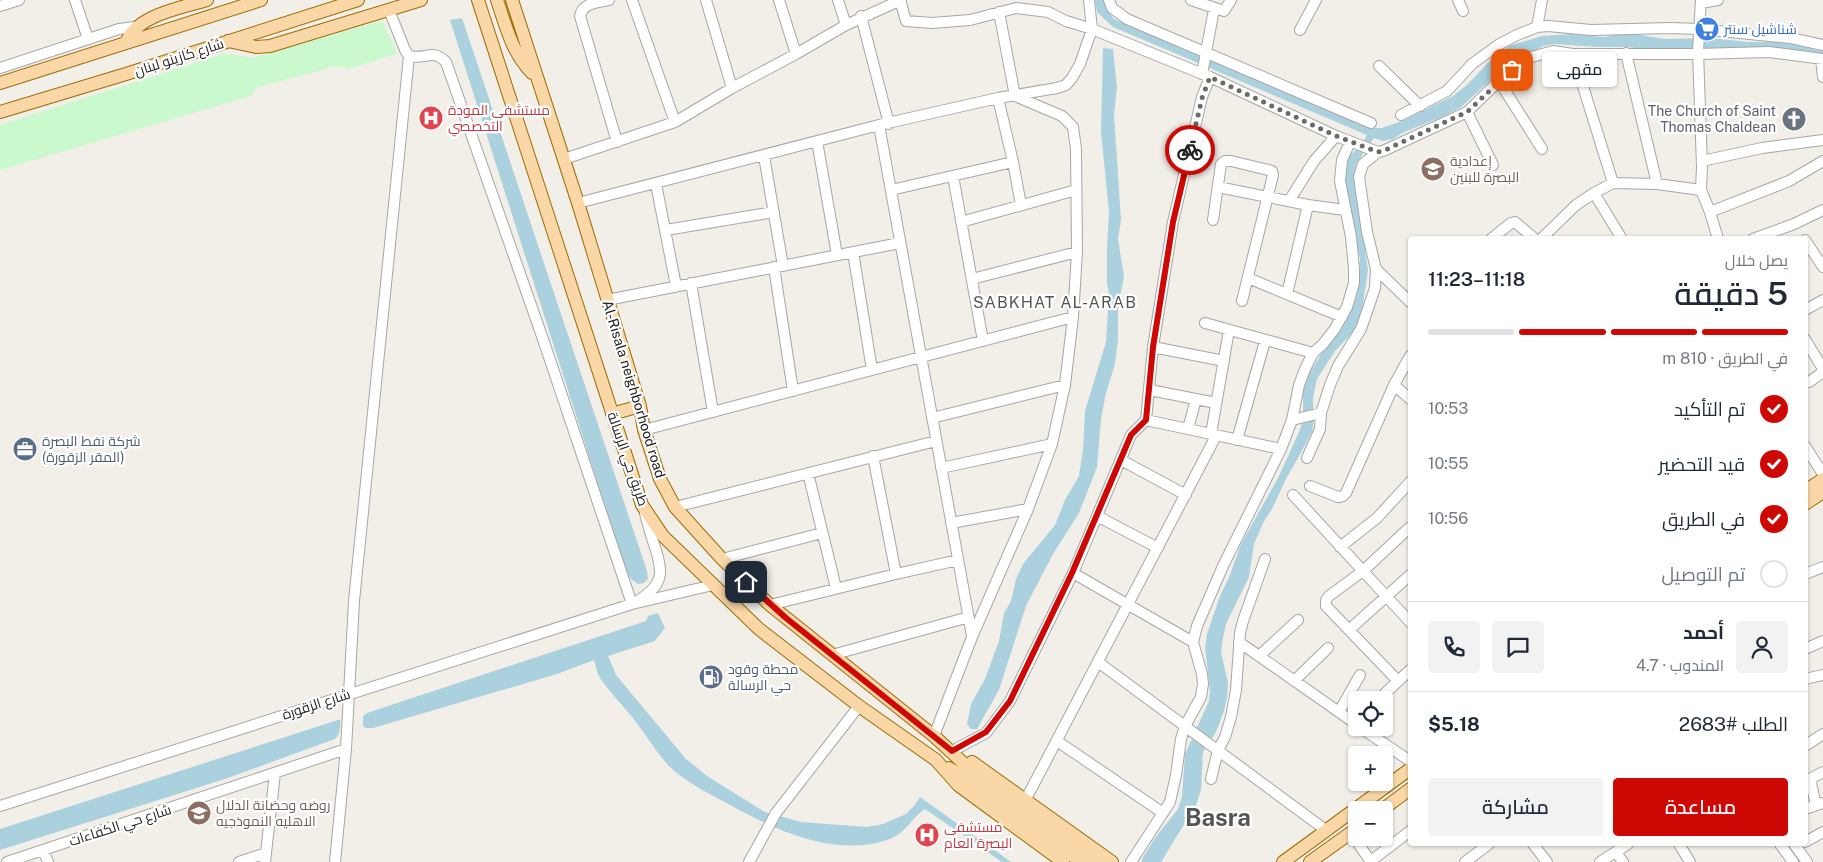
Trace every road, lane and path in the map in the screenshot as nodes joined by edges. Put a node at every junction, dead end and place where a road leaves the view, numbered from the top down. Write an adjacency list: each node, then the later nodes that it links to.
1 (19, 0): 28 (street)
2 (75, 0): 41 (street)
3 (207, 0): 27 (main road)
4 (261, 0): 44 (main road)
5 (356, 0): 43 (main road, شارع كازينو لبنان)
6 (421, 0): 30 (main road)
7 (467, 0): 34 (main road)
8 (478, 0): 34 (main road, طريق حي الرسالة)
9 (497, 0): 56 (main road)
10 (512, 0): 42 (main road, Al-Risala neighborhood road)
11 (521, 0): 42 (main road)
12 (609, 0): 72 (street)
13 (632, 0): 67 (street)
14 (706, 0): 60 (street)
15 (779, 0): 49 (street)
16 (838, 0): 35 (street)
17 (900, 0): 32 (street); 33 (street)
18 (1089, 0): 38 (street)
19 (1109, 0): 46 (street)
20 (1191, 0): 29 (street)
21 (1231, 0): 29 (street)
22 (1316, 0): 39 (street)
23 (1458, 0): 31 (street)
24 (1542, 0): 36 (street)
25 (1718, 0): 26 (street)
26 (1701, 2): 40 (street)
27 (180, 4): 37 (main road)
28 (0, 6)
29 (1214, 9): 46 (street)
30 (389, 10): 43 (main road); 51 (street)
31 (1463, 11)
32 (999, 12): 38 (street); 61 (street)
33 (862, 16): 35 (street); 69 (street)
34 (484, 18): 154 (main road, طريق حي الرسالة)
35 (846, 24): 49 (street)
36 (1537, 27): 40 (street); 63 (street)
37 (135, 28): 41 (street); 44 (main road)
38 (1092, 29): 55 (street); 61 (street)
39 (1300, 30)
40 (1698, 31): 45 (street); 48 (street)
41 (88, 39): 54 (street)
42 (524, 39): 56 (main road, Al-Risala neighborhood road)
43 (228, 41): 64 (main road, شارع كازينو لبنان)
44 (126, 43): 59 (main road)
45 (1823, 44)
46 (1207, 53): 55 (street); 68 (street)
47 (1626, 53): 48 (street); 50 (street); 86 (street)
48 (1698, 53): 52 (street); 79 (street)
49 (796, 54): 60 (street)
50 (1572, 54): 58 (street); 85 (street)
51 (409, 56): 202 (street); 225 (street)
52 (1822, 59): 57 (street)
53 (1378, 66): 63 (street)
54 (0, 68)
55 (1205, 74): 70 (street); 137 (street)
56 (536, 76): 78 (main road, Al-Risala neighborhood road)
57 (1823, 77)
58 (1499, 80): 65 (street); 75 (street)
59 (0, 83)
60 (732, 88): 67 (street)
61 (1015, 96): 62 (street); 89 (street)
62 (998, 98): 69 (street); 80 (street)
63 (1420, 106): 66 (street)
64 (0, 112)
65 (1467, 112): 76 (street); 82 (street)
66 (1401, 115)
67 (675, 122): 72 (street)
68 (1371, 123)
69 (884, 124): 73 (street); 88 (street)
70 (1336, 136): 74 (street); 93 (street)
71 (1823, 140): 79 (street)
72 (617, 142): 78 (street)
73 (817, 142): 77 (street); 116 (street)
74 (1354, 143): 76 (street); 97 (street)
75 (1542, 149)
76 (1374, 151): 119 (street)
77 (764, 156): 84 (street); 99 (street)
78 (564, 159): 94 (main road, Al-Risala neighborhood road)
79 (1702, 161): 90 (street)
80 (1013, 162): 83 (street); 95 (street)
81 (1823, 162): 100 (street)
82 (1493, 165)
83 (953, 176): 88 (street); 102 (street)
84 (656, 184): 94 (street); 104 (street)
85 (1613, 184): 86 (street); 91 (street)
86 (1657, 184): 90 (street)
87 (1218, 187): 92 (street); 92 (street); 101 (street)
88 (891, 190): 112 (street)
89 (1076, 190): 95 (street); 115 (street)
90 (1701, 190): 100 (street)
91 (1594, 193): 107 (street); 108 (street)
92 (1268, 197): 93 (street); 120 (street)
93 (1289, 201): 96 (street)
94 (578, 203): 125 (main road, Al-Risala neighborhood road)
95 (1021, 205): 102 (street)
96 (1308, 205): 97 (street); 124 (street)
97 (1345, 210): 131 (street)
98 (1823, 210): 103 (street)
99 (774, 212): 104 (street); 117 (street)
100 (1710, 212): 109 (street)
101 (1213, 220)
102 (961, 222): 121 (street)
103 (1794, 224): 110 (street); 111 (street)
104 (666, 230): 123 (street)
105 (1495, 236): 106 (street)
106 (1531, 236)
107 (1544, 236)
108 (1620, 236)
109 (1717, 236)
110 (1761, 236)
111 (1803, 236)
112 (900, 243): 114 (street); 139 (street)
113 (1808, 244): 118 (street)
114 (853, 252): 116 (street); 142 (street)
115 (1076, 252): 121 (street); 130 (street)
116 (837, 255): 117 (street)
117 (778, 266): 122 (street); 148 (street)
118 (1823, 267)
119 (1376, 269): 126 (street); 155 (street)
120 (1248, 278): 124 (street); 128 (street)
121 (972, 279): 134 (street)
122 (692, 283): 123 (street); 153 (street)
123 (676, 286): 125 (street)
124 (1287, 294): 131 (street)
125 (607, 300): 152 (main road, Al-Risala neighborhood road)
126 (1408, 300)
127 (1823, 300): 129 (street)
128 (1242, 301)
129 (1808, 308)
130 (1073, 317): 134 (street); 145 (street)
131 (1342, 317): 138 (street)
132 (1206, 323): 133 (street)
133 (1229, 330): 135 (street); 141 (street)
134 (983, 341): 139 (street)
135 (1265, 341): 138 (street); 162 (street)
136 (1808, 344): 143 (street)
137 (1153, 347): 141 (street); 147 (street)
138 (1313, 352): 157 (street)
139 (921, 357): 142 (street); 156 (street)
140 (1408, 360): 146 (street)
141 (1224, 361): 151 (street)
142 (872, 370): 148 (street)
143 (1823, 370): 144 (street)
144 (1808, 382)
145 (1065, 385): 156 (street); 164 (street)
146 (1394, 385): 149 (street); 175 (street)
147 (1150, 390): 150 (street); 158 (street)
148 (793, 391): 153 (street)
149 (1408, 397)
150 (1196, 399): 151 (street); 159 (street)
151 (1216, 403): 161 (street)
152 (640, 406): 154 (main road); 160 (main road, Al-Risala neighborhood road)
153 (713, 412): 160 (street)
154 (612, 414): 181 (main road, طريق حي الرسالة)
155 (1318, 414): 157 (street); 168 (street)
156 (932, 418): 163 (street)
157 (1295, 419): 165 (street)
158 (1146, 420): 159 (street); 169 (street)
159 (1188, 429): 161 (street)
160 (644, 430): 182 (main road, Al-Risala neighborhood road)
161 (1214, 435): 162 (street); 178 (street)
162 (1237, 440): 165 (street)
163 (936, 441): 167 (street); 170 (street)
164 (1052, 444): 170 (street); 183 (street)
165 (1281, 449): 211 (street)
166 (1808, 451): 172 (street)
167 (873, 456): 171 (street); 197 (street)
168 (1306, 458)
169 (1120, 460): 178 (street); 184 (street)
170 (941, 468): 185 (street)
171 (808, 473): 182 (street); 187 (street)
172 (1823, 474)
173 (1823, 479): 176 (main road)
174 (1408, 484): 188 (street)
175 (1310, 486)
176 (1808, 489)
177 (1823, 492): 180 (main road)
178 (1186, 495): 189 (street)
179 (1292, 495): 188 (street)
180 (1808, 502)
181 (642, 505): 199 (main road, طريق حي الرسالة); 202 (street, شارع الزقورة)
182 (675, 507): 191 (main road, Al-Risala neighborhood road)
183 (1028, 508): 185 (street); 209 (street)
184 (1097, 516): 189 (street); 196 (street)
185 (951, 523): 192 (street)
186 (1408, 529): 194 (street)
187 (822, 533): 191 (street); 200 (street)
188 (1340, 547): 194 (street)
189 (1158, 548): 204 (street)
190 (1265, 558): 212 (street)
191 (722, 559): 203 (main road, Al-Risala neighborhood road)
192 (958, 560): 197 (street); 205 (street)
193 (1822, 568): 195 (street)
194 (1363, 572): 201 (street); 208 (street)
195 (1808, 572)
196 (1072, 573): 204 (street); 237 (street)
197 (896, 574): 200 (street)
198 (1408, 577): 201 (street)
199 (713, 585): 202 (street, شارع الزقورة); 226 (main road, طريق حي الرسالة)
200 (836, 588): 203 (street)
201 (1386, 596): 206 (street); 208 (street)
202 (632, 604): 225 (street, شارع الزقورة)
203 (770, 605): 215 (main road, Al-Risala neighborhood road)
204 (1128, 605): 211 (street); 217 (street)
205 (969, 617): 209 (street); 215 (street)
206 (1408, 618)
207 (1298, 620): 216 (street)
208 (1349, 630): 222 (street)
209 (972, 637): 231 (street)
210 (1823, 641): 214 (street)
211 (1193, 642): 229 (street)
212 (1240, 642): 216 (street); 235 (street)
213 (1328, 648): 223 (street)
214 (1808, 648)
215 (832, 656): 231 (main road, Al-Risala neighborhood road)
216 (1259, 656): 223 (street)
217 (1098, 662): 229 (street); 233 (street)
218 (1408, 672): 222 (street)
219 (1360, 675): 227 (street)
220 (1823, 675): 221 (street)
221 (1808, 678)
222 (1398, 681): 224 (street)
223 (1294, 682): 227 (street)
224 (1387, 691)
225 (349, 693): 236 (street); 250 (street, شارع الزقورة)
226 (860, 706): 238 (main road, طريق حي الرسالة); 272 (street)
227 (1339, 712): 228 (street)
228 (1348, 718)
229 (1188, 729): 235 (street); 252 (street)
230 (1823, 734): 234 (street)
231 (934, 736): 237 (main road, Al-Risala neighborhood road)
232 (1374, 736): 239 (street)
233 (1057, 741): 247 (street); 252 (street)
234 (1808, 744)
235 (1215, 748): 243 (street); 253 (street)
236 (346, 749): 242 (street, شارع حي الكفاءات); 271 (street)
237 (952, 751): 247 (main road); 275 (main road, Al-Risala neighborhood road)
238 (936, 760): 273 (main road, طريق حي الرسالة); 274 (main road)
239 (1408, 760)
240 (1408, 770): 253 (main road)
241 (1823, 772): 244 (street)
242 (276, 774): 265 (street, شارع حي الكفاءات); 267 (street)
243 (1212, 779)
244 (1808, 779)
245 (1808, 781): 249 (street)
246 (1408, 790): 248 (main road)
247 (1026, 799): 276 (main road)
248 (1393, 802)
249 (1820, 804): 251 (street)
250 (0, 806)
251 (1808, 808)
252 (1163, 813): 277 (street)
253 (1326, 831): 278 (main road)
254 (1823, 832): 257 (street)
255 (1408, 833): 280 (street)
256 (1348, 835): 279 (main road)
257 (1808, 840)
258 (1362, 846): 280 (street)
259 (1486, 846): 281 (street)
260 (1535, 846): 282 (street)
261 (1625, 846): 266 (street)
262 (1680, 846): 285 (street)
263 (1781, 846): 286 (street)
264 (1801, 846): 287 (street)
265 (43, 850): 268 (street, شارع حي الكفاءات); 269 (street)
266 (1616, 852): 283 (street); 284 (street)
267 (266, 857): 270 (street)
268 (7, 862)
269 (48, 862)
270 (239, 862)
271 (335, 862)
272 (749, 862)
273 (1063, 862)
274 (1081, 862)
275 (1097, 862)
276 (1112, 862)
277 (1131, 862)
278 (1283, 862)
279 (1310, 862)
280 (1371, 862)
281 (1465, 862)
282 (1547, 862)
283 (1600, 862)
284 (1623, 862)
285 (1690, 862)
286 (1793, 862)
287 (1807, 862)

